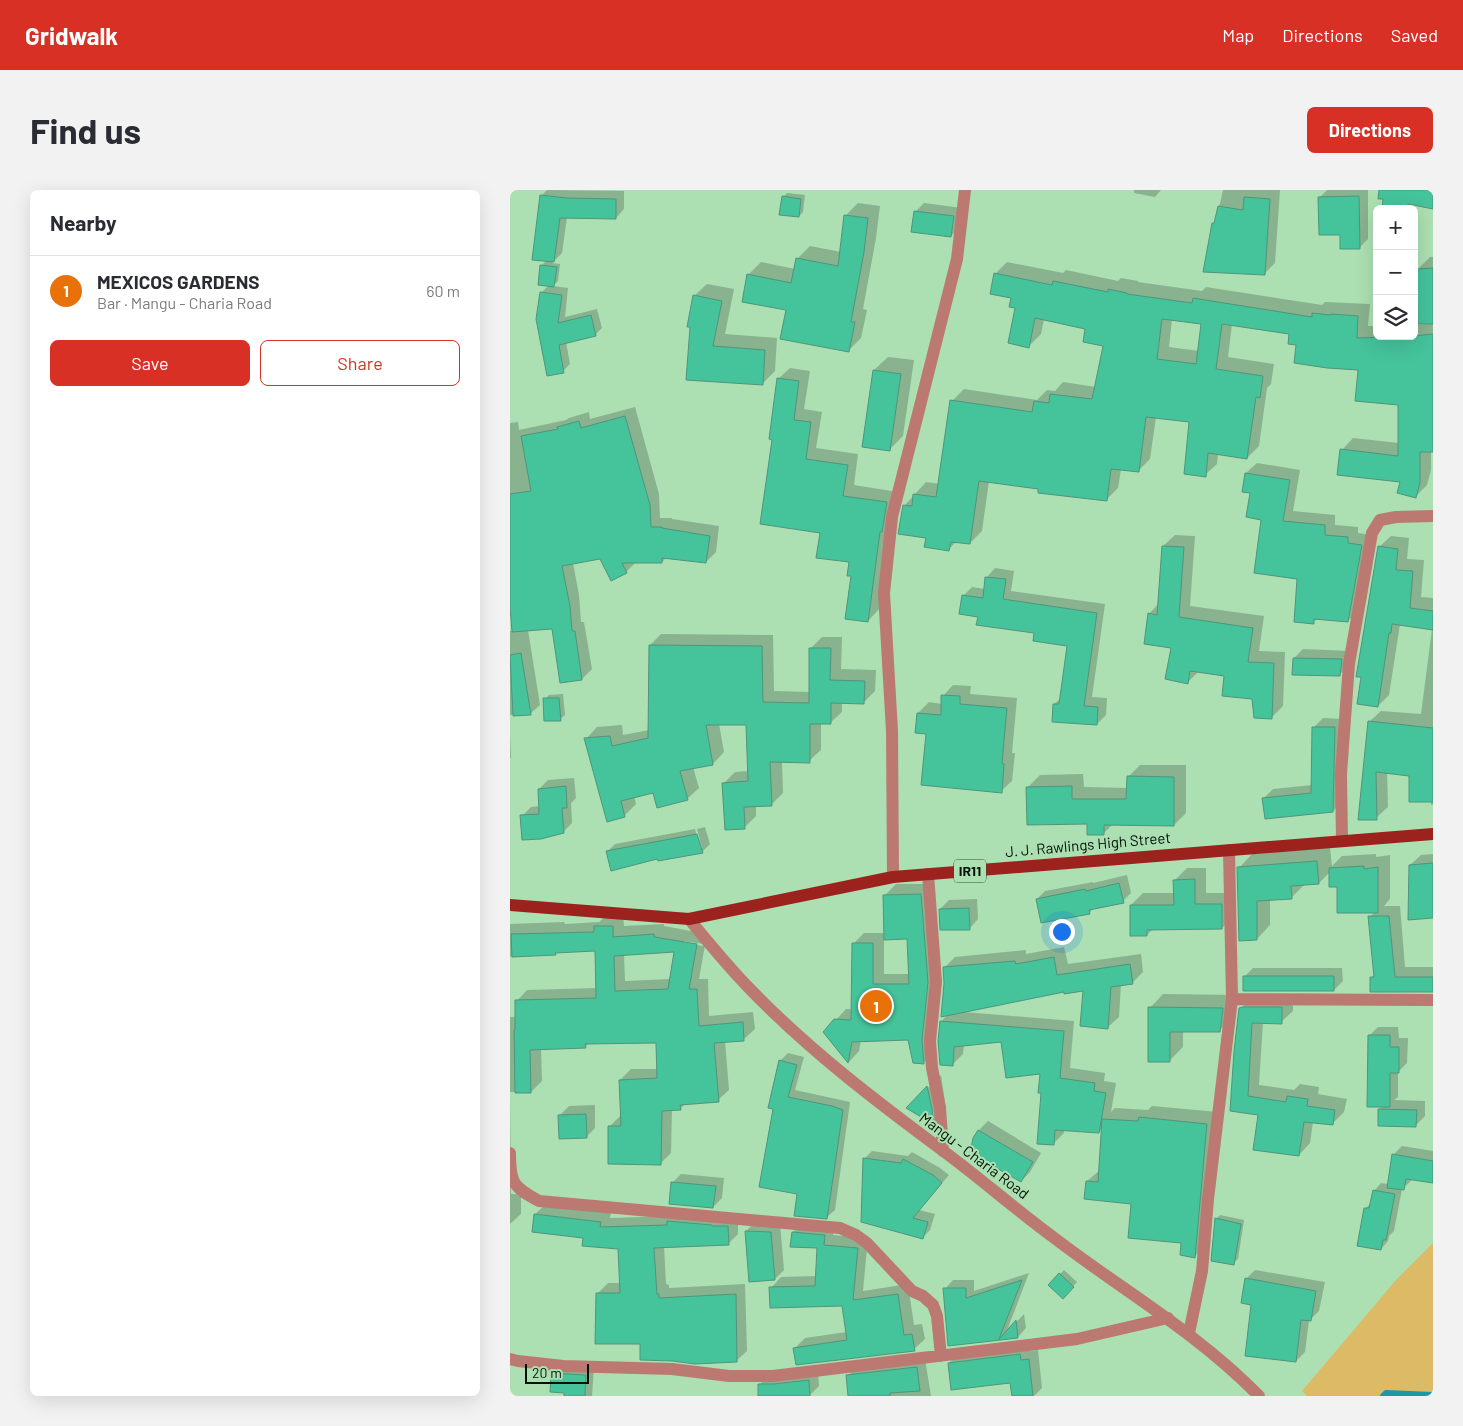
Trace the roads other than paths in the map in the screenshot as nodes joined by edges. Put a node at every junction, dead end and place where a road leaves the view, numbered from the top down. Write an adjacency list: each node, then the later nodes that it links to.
1 (965, 190): 7 (street)
2 (1433, 516): 4 (street)
3 (1433, 834): 4 (main road, J. J. Rawlings High Street / IR11)
4 (1342, 841): 5 (main road, J. J. Rawlings High Street / IR11)
5 (1230, 850): 6 (main road, J. J. Rawlings High Street / IR11); 10 (street)
6 (928, 874): 7 (main road, J. J. Rawlings High Street / IR11); 12 (street)
7 (893, 877): 9 (main road, J. J. Rawlings High Street / IR11)
8 (510, 905): 9 (main road, J. J. Rawlings High Street / IR11)
9 (689, 919): 12 (street, Mangu - Charia Road)
10 (1232, 999): 11 (street); 15 (street)
11 (1433, 1000)
12 (943, 1151): 14 (street, Mangu - Charia Road)
13 (510, 1153): 16 (street)
14 (1168, 1318): 15 (street, Mangu - Charia Road); 16 (street)
15 (1189, 1333): 18 (street, Mangu - Charia Road)
16 (941, 1356): 17 (street)
17 (510, 1359)
18 (1259, 1396)

